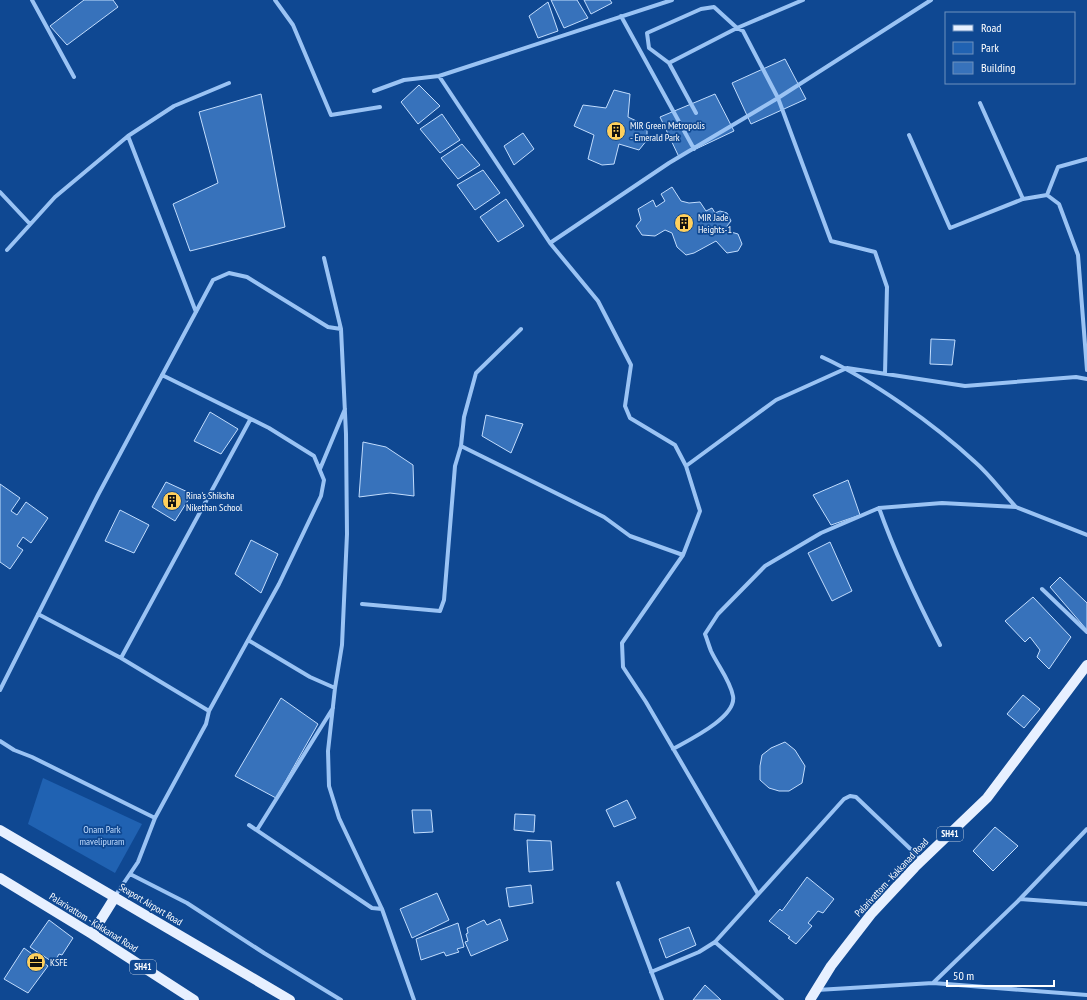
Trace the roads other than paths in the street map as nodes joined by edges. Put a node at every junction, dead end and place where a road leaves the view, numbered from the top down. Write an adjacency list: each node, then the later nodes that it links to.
1 (32, 0): 10 (street)
2 (275, 0): 15 (street)
3 (672, 0): 6 (street)
4 (803, 0): 7 (street)
5 (931, 0): 13 (street)
6 (621, 16): 9 (street); 19 (street)
7 (737, 28): 8 (street); 8 (street); 13 (street)
8 (669, 63): 16 (street)
9 (439, 76): 12 (street); 25 (street)
10 (74, 77)
11 (229, 83): 18 (street)
12 (374, 91)
13 (778, 98): 19 (street); 34 (street)
14 (980, 103): 23 (street)
15 (380, 107)
16 (696, 113)
17 (909, 135): 23 (street)
18 (128, 136): 24 (street); 28 (street)
19 (694, 149): 25 (street)
20 (1087, 159): 22 (street)
21 (0, 192): 24 (street)
22 (1047, 195): 23 (street); 33 (street)
23 (1023, 199)
24 (30, 224): 26 (street)
25 (550, 243): 40 (street)
26 (7, 250)
27 (324, 258): 29 (street)
28 (196, 312): 29 (street); 35 (street)
29 (341, 329): 37 (street)
30 (521, 329): 39 (street)
31 (822, 357): 32 (street)
32 (847, 368): 34 (street); 40 (street); 42 (street)
33 (1087, 370)
34 (885, 374): 36 (street)
35 (162, 375): 38 (street); 48 (street)
36 (1087, 379)
37 (345, 408): 41 (street); 54 (street)
38 (250, 420): 41 (street); 52 (street)
39 (462, 446): 45 (street); 47 (street)
40 (686, 466): 45 (street)
41 (320, 469): 50 (street)
42 (1016, 507): 43 (street); 44 (street)
43 (880, 508): 51 (street); 59 (street)
44 (1087, 535)
45 (683, 555): 59 (street)
46 (1042, 589): 49 (street)
47 (362, 604)
48 (38, 614): 52 (street); 55 (street)
49 (1087, 632)
50 (248, 640): 54 (street); 57 (street)
51 (940, 645)
52 (121, 658): 57 (street)
53 (1087, 665): 65 (main road, Palarivattom - Kakkanad Road / SH41)
54 (335, 688): 56 (street)
55 (0, 690)
56 (334, 706): 64 (street); 73 (street)
57 (209, 711): 60 (street)
58 (0, 741): 60 (street)
59 (674, 749): 69 (street)
60 (155, 818): 66 (street)
61 (249, 825): 64 (street)
62 (1087, 829): 71 (street)
63 (0, 830): 70 (main road, Seaport Airport Road)
64 (257, 830): 73 (street)
65 (922, 860): 69 (street); 78 (main road, Palarivattom - Kakkanad Road / SH41)
66 (130, 874): 70 (street); 82 (street)
67 (0, 878): 74 (main road, Palarivattom - Kakkanad Road / SH41)
68 (618, 883): 76 (street)
69 (758, 894): 75 (street)
70 (115, 897): 74 (main road); 81 (main road, Seaport Airport Road)
71 (1020, 899): 72 (street); 77 (street)
72 (1087, 904)
73 (382, 909): 83 (street)
74 (92, 934): 80 (main road, Palarivattom - Kakkanad Road / SH41)
75 (715, 942): 76 (street); 85 (street)
76 (651, 972): 84 (street)
77 (933, 983): 78 (street); 79 (street)
78 (815, 990): 86 (main road, Palarivattom - Kakkanad Road / SH41)
79 (1087, 995)
80 (194, 1000)
81 (290, 1000)
82 (341, 1000)
83 (414, 1000)
84 (662, 1000)
85 (782, 1000)
86 (810, 1000)

